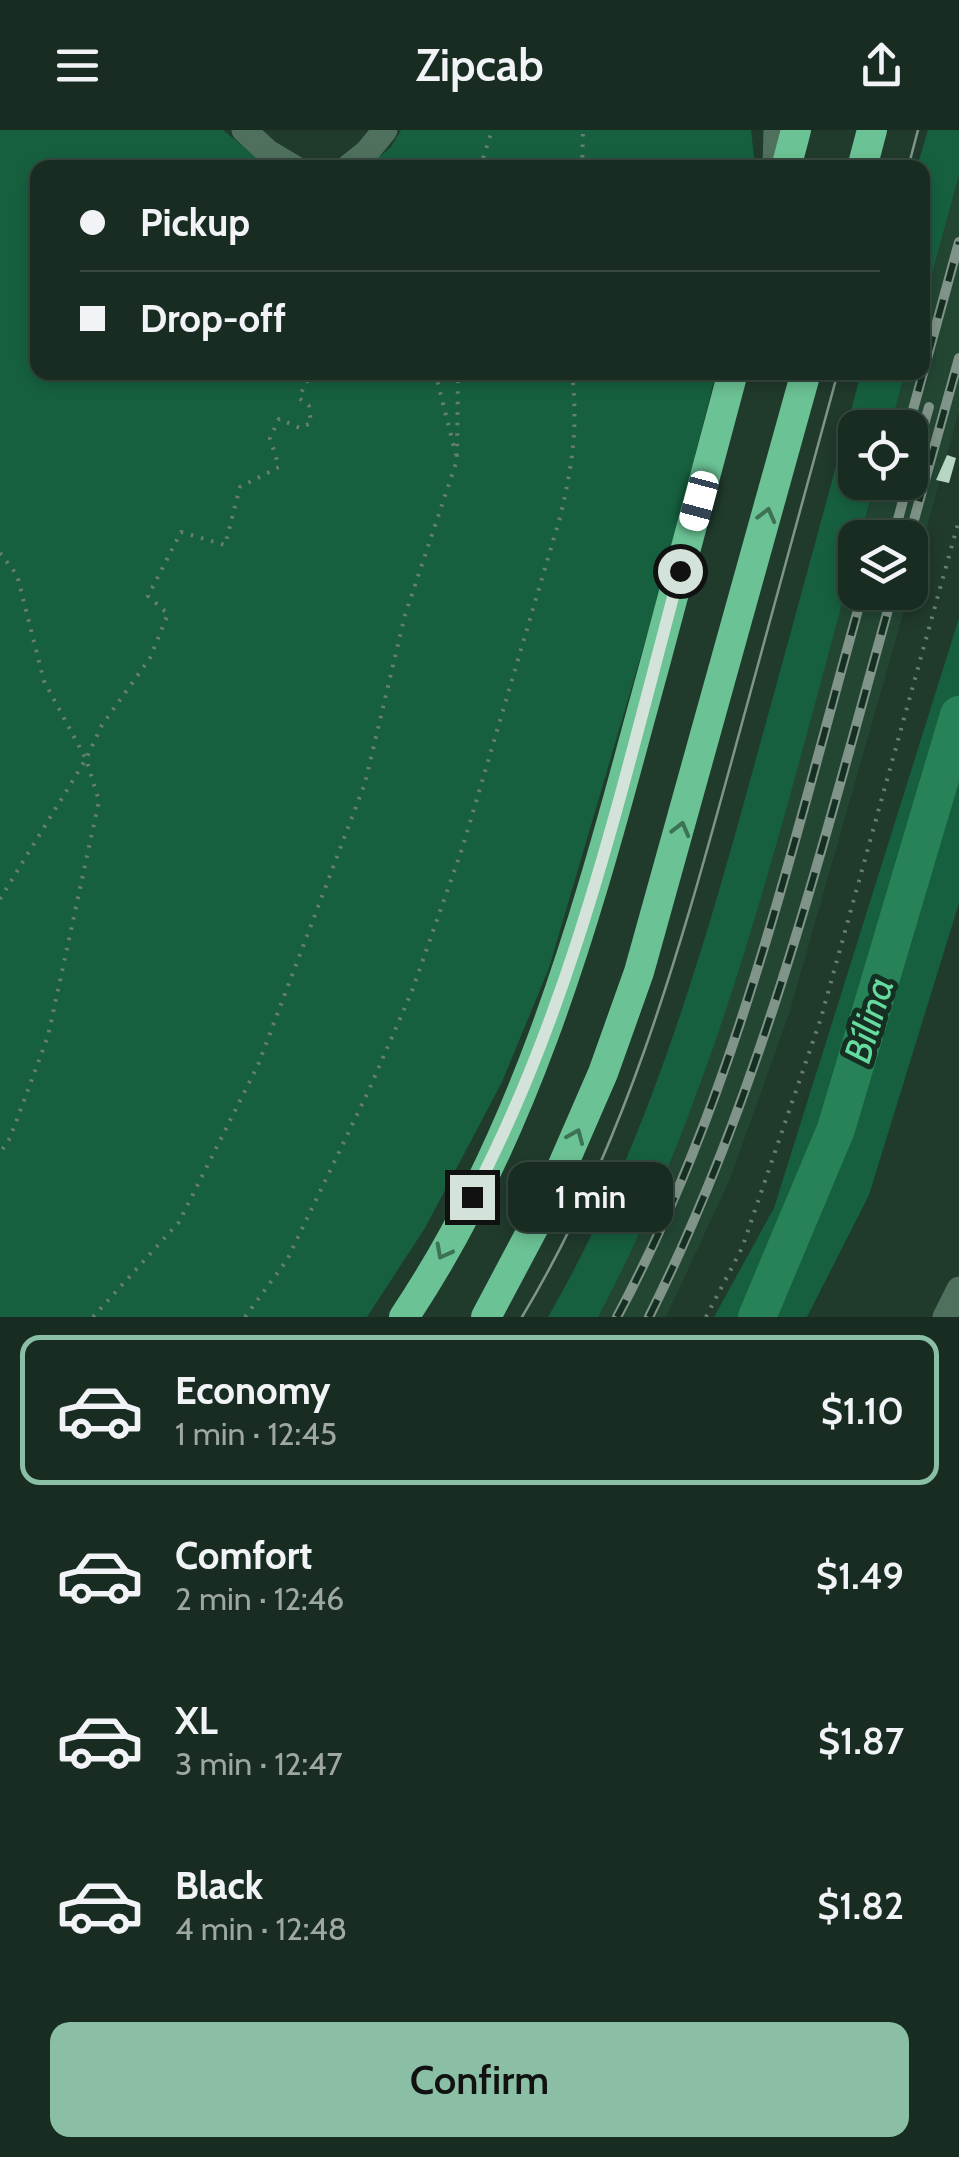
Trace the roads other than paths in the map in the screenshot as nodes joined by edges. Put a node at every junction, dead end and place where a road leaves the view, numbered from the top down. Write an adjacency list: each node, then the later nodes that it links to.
1 (244, 130): 6 (street)
2 (385, 130): 7 (street)
3 (776, 130): 8 (street)
4 (796, 130): 9 (highway)
5 (872, 130): 10 (highway)
6 (282, 160)
7 (356, 160)
8 (776, 160)
9 (788, 160)
10 (864, 160)
11 (731, 380): 14 (highway, one-way to 14)
12 (804, 380): 15 (highway, one-way to 12)
13 (959, 1289): 16 (street)
14 (404, 1317)
15 (486, 1317)
16 (945, 1317)

